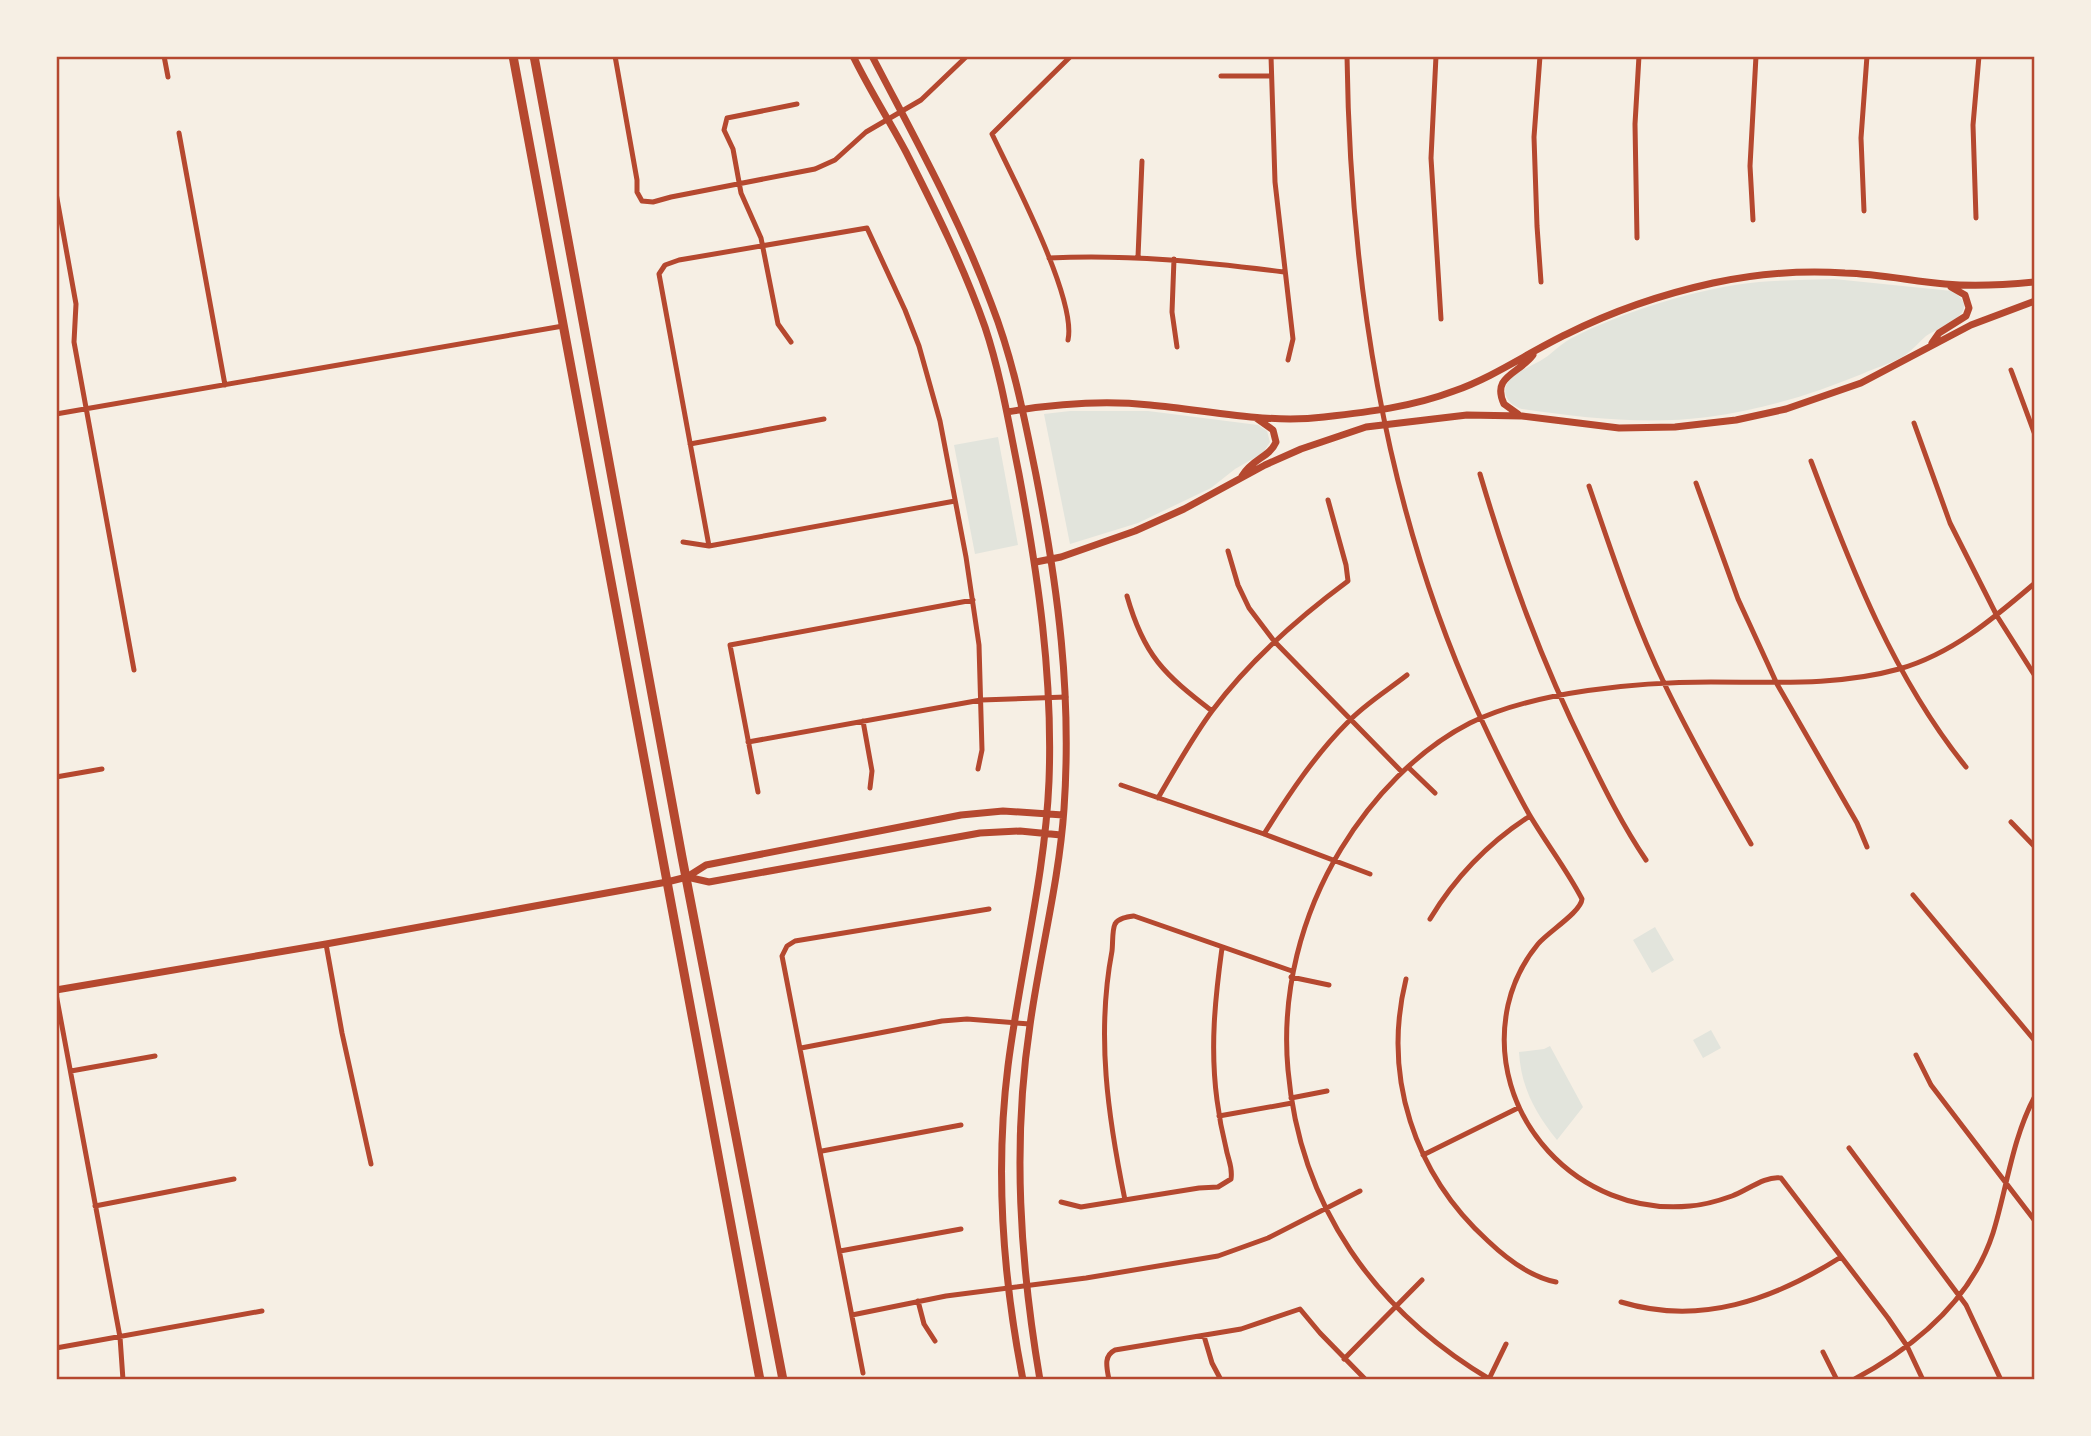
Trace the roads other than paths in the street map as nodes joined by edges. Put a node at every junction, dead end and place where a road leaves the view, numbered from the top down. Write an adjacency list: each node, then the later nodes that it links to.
1 (164, 56): 19 (street)
2 (513, 56): 41 (main road)
3 (534, 56): 118 (main road)
4 (615, 56): 25 (street)
5 (853, 56): 22 (street)
6 (872, 56): 21 (street)
7 (967, 56): 21 (street)
8 (1071, 56): 33 (street)
9 (1271, 56): 18 (street)
10 (1347, 56): 52 (street)
11 (1436, 56): 40 (street)
12 (1540, 56): 36 (street)
13 (1639, 56): 30 (street)
14 (1756, 56): 29 (street)
15 (1867, 56): 27 (street)
16 (1979, 56): 28 (street)
17 (1221, 76): 18 (street)
18 (1271, 76): 35 (street)
19 (167, 77)
20 (797, 104): 25 (street)
21 (902, 112): 22 (street); 51 (street)
22 (888, 119): 25 (street); 53 (street)
23 (178, 133): 49 (street)
24 (1142, 161): 32 (street)
25 (739, 183): 31 (street)
26 (56, 193): 50 (street)
27 (1864, 211)
28 (1976, 218)
29 (1753, 220)
30 (1637, 238)
31 (762, 247): 43 (street); 61 (street); 68 (street)
32 (1138, 257): 33 (street); 34 (street)
33 (1049, 258): 42 (street)
34 (1174, 259): 35 (street); 44 (street)
35 (1284, 272): 47 (street)
36 (1541, 282)
37 (2035, 282): 38 (street)
38 (1945, 285): 45 (street); 46 (street)
39 (2035, 301): 45 (street)
40 (1441, 319)
41 (563, 326): 49 (street); 119 (main road)
42 (1068, 340)
43 (791, 342)
44 (1177, 347)
45 (1929, 347): 55 (street)
46 (1535, 351): 52 (street); 55 (street)
47 (1288, 360)
48 (2011, 370): 60 (street)
49 (225, 385): 50 (street)
50 (86, 409): 54 (street); 80 (street)
51 (1023, 409): 53 (street); 56 (street); 72 (street)
52 (1383, 409): 56 (street); 59 (street)
53 (1007, 412): 73 (street)
54 (56, 414)
55 (1522, 416): 59 (street)
56 (1254, 417): 64 (street)
57 (824, 419): 61 (street)
58 (1914, 423): 77 (street)
59 (1387, 424): 64 (street); 90 (street)
60 (2035, 435)
61 (690, 444): 70 (street)
62 (1811, 461): 79 (street)
63 (1480, 474): 87 (street)
64 (1242, 476): 72 (street)
65 (1696, 482): 84 (street)
66 (1589, 485): 83 (street)
67 (1328, 500): 78 (street)
68 (955, 501): 70 (street); 76 (street)
69 (684, 542): 70 (street)
70 (709, 546)
71 (1228, 551): 78 (street)
72 (1052, 559): 73 (street); 86 (street)
73 (1036, 562): 85 (street)
74 (2035, 583): 77 (street)
75 (1127, 596): 89 (street)
76 (973, 600): 88 (street); 93 (street)
77 (1997, 616): 79 (street); 82 (street)
78 (1275, 641): 89 (street); 91 (street)
79 (1901, 668): 84 (street); 95 (street)
80 (134, 670)
81 (1407, 675): 91 (street)
82 (2035, 676)
83 (1664, 683): 84 (street); 87 (street); 112 (street)
84 (1777, 684): 113 (street)
85 (1049, 697): 86 (street); 88 (street); 105 (street)
86 (1066, 697): 106 (street)
87 (1559, 697): 90 (street); 116 (street)
88 (982, 699): 92 (street); 97 (street)
89 (1212, 711): 104 (street)
90 (1481, 718): 94 (street); 107 (street)
91 (1350, 719): 98 (street); 110 (street)
92 (863, 721): 93 (street); 101 (street)
93 (748, 742): 102 (street)
94 (1408, 767): 98 (street); 103 (street)
95 (1966, 767)
96 (102, 769): 99 (street)
97 (978, 769)
98 (1402, 772): 115 (street)
99 (56, 777)
100 (1121, 785): 104 (street)
101 (870, 788)
102 (758, 792)
103 (1435, 793)
104 (1158, 797): 110 (street)
105 (1047, 814): 106 (street); 109 (street); 118 (street)
106 (1063, 815): 111 (street)
107 (1530, 816): 122 (street); 139 (street)
108 (2011, 822): 114 (street)
109 (1045, 833): 111 (street); 118 (street); 129 (street)
110 (1264, 834): 115 (street)
111 (1061, 835): 130 (street)
112 (1751, 844)
113 (1867, 847)
114 (2035, 848)
115 (1334, 860): 117 (street); 125 (street)
116 (1646, 860)
117 (1370, 874)
118 (687, 877): 119 (street); 178 (main road)
119 (667, 883): 123 (street); 177 (main road)
120 (1913, 895): 131 (street)
121 (989, 909): 132 (street)
122 (1430, 919)
123 (326, 944): 128 (street); 145 (street)
124 (1222, 948): 125 (street); 140 (street); 149 (street)
125 (1292, 974): 127 (street); 138 (street)
126 (1406, 979): 144 (street)
127 (1329, 985)
128 (56, 992): 135 (street)
129 (1014, 1022): 130 (street); 132 (street); 160 (street)
130 (1030, 1024): 159 (street)
131 (2035, 1041)
132 (801, 1048): 143 (street)
133 (1916, 1055): 147 (street)
134 (155, 1056): 135 (street)
135 (71, 1072): 151 (street)
136 (1327, 1091): 138 (street)
137 (2035, 1096): 147 (street)
138 (1292, 1101): 140 (street); 152 (street)
139 (1518, 1108): 144 (street); 156 (street)
140 (1219, 1116): 149 (street)
141 (961, 1125): 143 (street)
142 (1849, 1148): 161 (street)
143 (821, 1151): 155 (street)
144 (1423, 1155): 158 (street)
145 (371, 1164)
146 (234, 1180): 151 (street)
147 (2005, 1184): 153 (street); 161 (street)
148 (1360, 1191): 152 (street)
149 (1125, 1200): 150 (street)
150 (1061, 1202)
151 (95, 1206): 168 (street)
152 (1325, 1209): 159 (street); 164 (street)
153 (2035, 1221)
154 (961, 1229): 155 (street)
155 (840, 1251): 166 (street)
156 (1841, 1257): 163 (street); 171 (street)
157 (1422, 1280): 164 (street)
158 (1556, 1282)
159 (1025, 1286): 160 (street); 180 (street)
160 (1009, 1288): 162 (street); 179 (street)
161 (1960, 1296): 171 (street); 188 (street)
162 (918, 1301): 166 (street); 169 (street)
163 (1621, 1302)
164 (1395, 1308): 174 (street); 184 (street)
165 (262, 1311): 168 (street)
166 (852, 1315): 175 (street)
167 (1204, 1336): 174 (street); 181 (street); 182 (street)
168 (120, 1337): 172 (street); 176 (street)
169 (935, 1341)
170 (1506, 1344): 184 (street)
171 (1907, 1346): 186 (street); 187 (street)
172 (56, 1348)
173 (1823, 1352): 185 (street)
174 (1344, 1359): 183 (street)
175 (863, 1373)
176 (123, 1380)
177 (760, 1380)
178 (783, 1380)
179 (1023, 1380)
180 (1040, 1380)
181 (1109, 1380)
182 (1221, 1380)
183 (1366, 1380)
184 (1490, 1380)
185 (1837, 1380)
186 (1853, 1380)
187 (1923, 1380)
188 (2001, 1380)

